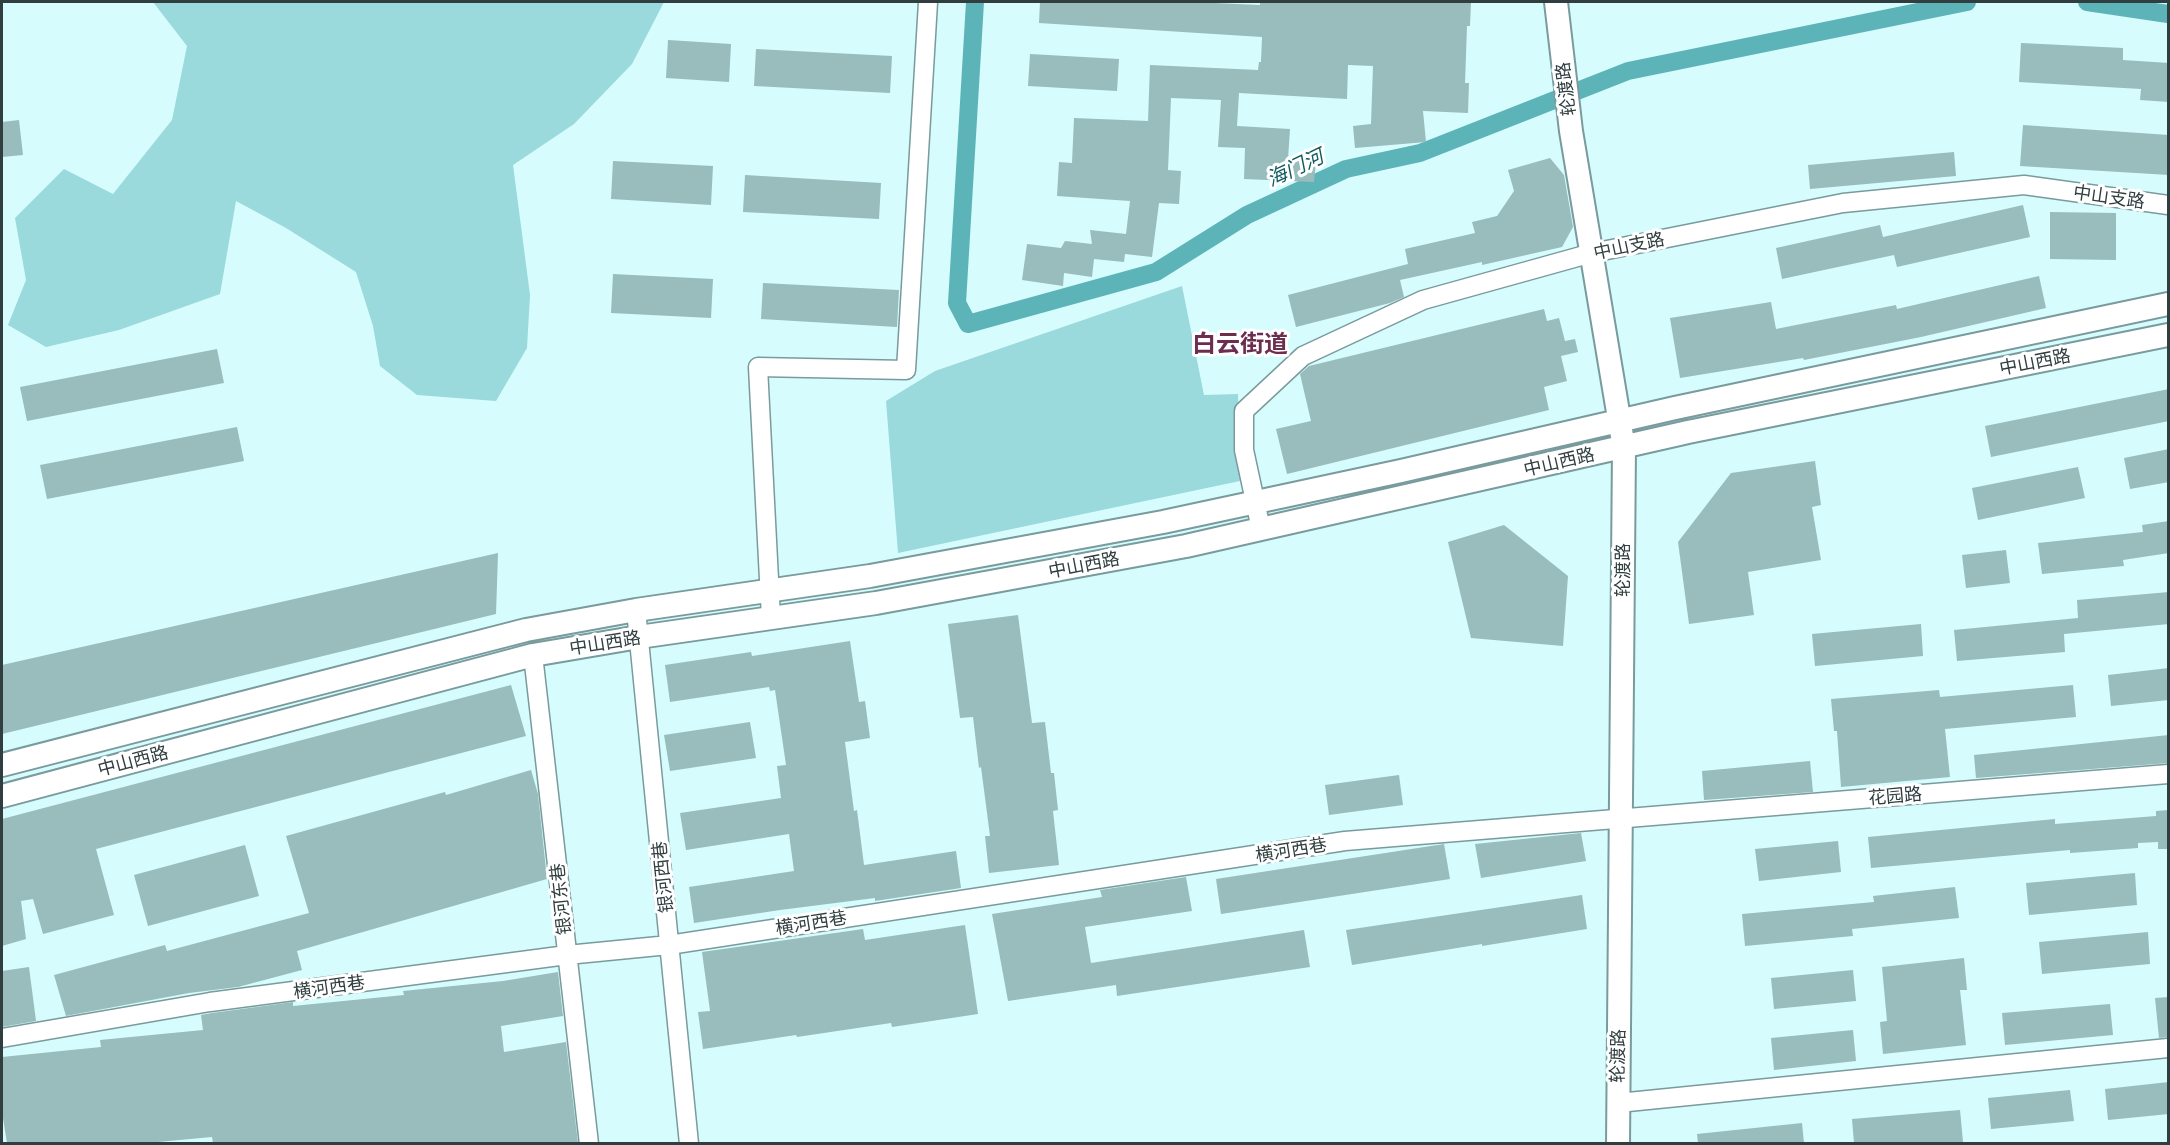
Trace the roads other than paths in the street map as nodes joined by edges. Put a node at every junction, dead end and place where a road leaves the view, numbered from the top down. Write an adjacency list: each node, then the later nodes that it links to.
1 (928, 2): 11 (street)
2 (1556, 2): 4 (main road, 轮渡路)
3 (2169, 205): 4 (street, 中山支路)
4 (1592, 253): 7 (main road, 轮渡路); 9 (street, 中山支路)
5 (2169, 304): 7 (main road, 中山西路)
6 (2169, 335): 8 (main road, 中山西路)
7 (1620, 420): 8 (main road, 轮渡路); 9 (main road, 中山西路)
8 (1624, 448): 10 (main road, 中山西路); 19 (main road, 轮渡路)
9 (1255, 502): 10 (street, 中山支路); 11 (main road, 中山西路)
10 (1261, 529): 13 (main road, 中山西路)
11 (770, 591): 12 (main road, 中山西路); 13 (street)
12 (636, 610): 14 (street, 银河西巷); 16 (main road, 中山西路)
13 (771, 618): 14 (main road, 中山西路)
14 (639, 637): 15 (main road, 中山西路); 20 (street, 银河西巷)
15 (533, 655): 18 (main road, 中山西路); 21 (street, 银河东巷)
16 (2, 765)
17 (2169, 774): 19 (street, 花园路)
18 (2, 796)
19 (1621, 818): 20 (street, 横河西巷); 24 (main road, 轮渡路)
20 (669, 945): 21 (street, 横河西巷); 26 (street, 银河西巷)
21 (567, 955): 22 (street, 横河西巷); 25 (street, 银河东巷)
22 (2, 1038)
23 (2169, 1048): 24 (street)
24 (1618, 1103): 27 (main road, 轮渡路)
25 (589, 1143)
26 (689, 1143)
27 (1618, 1143)

